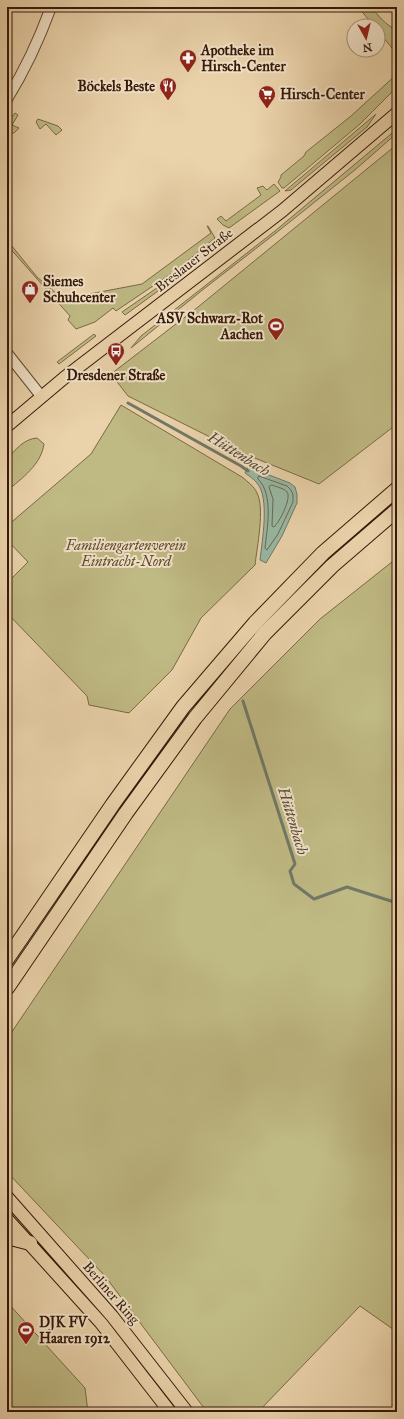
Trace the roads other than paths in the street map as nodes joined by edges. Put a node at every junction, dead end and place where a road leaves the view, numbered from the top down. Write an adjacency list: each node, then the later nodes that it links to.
1 (51, 7): 2 (street)
2 (7, 99)
3 (397, 113): 5 (main road, Breslauer Straße)
4 (7, 353): 5 (street)
5 (41, 396): 6 (main road, Breslauer Straße)
6 (7, 426)
7 (397, 489): 9 (highway)
8 (397, 510): 10 (highway)
9 (7, 959)
10 (7, 988)
11 (7, 1198): 16 (main road, Berliner Ring)
12 (7, 1219): 14 (main road, Berliner Ring)
13 (7, 1237): 14 (highway)
14 (30, 1244): 15 (main road, Berliner Ring)
15 (170, 1412)
16 (187, 1412)

